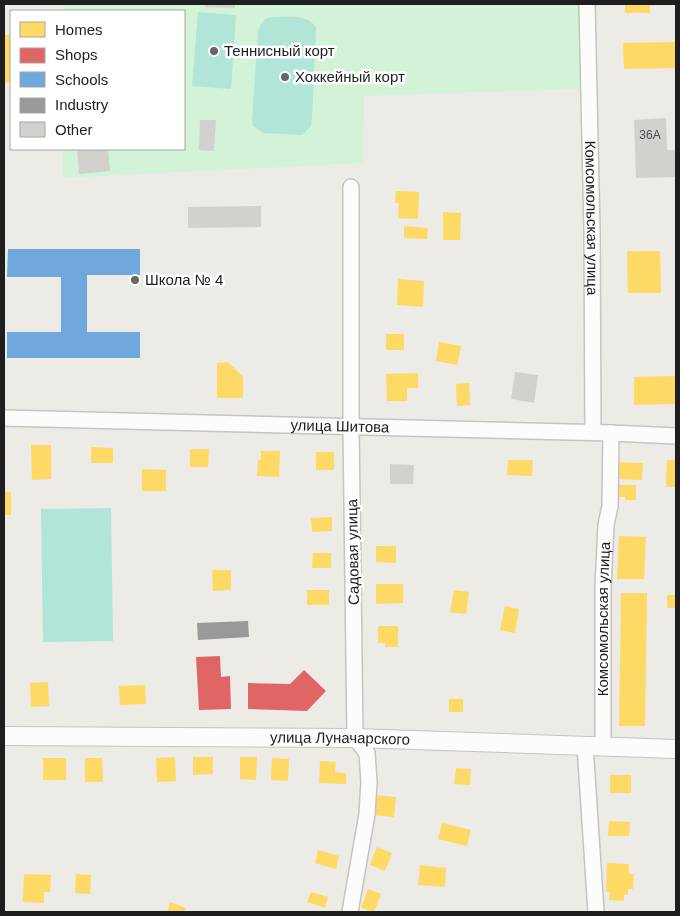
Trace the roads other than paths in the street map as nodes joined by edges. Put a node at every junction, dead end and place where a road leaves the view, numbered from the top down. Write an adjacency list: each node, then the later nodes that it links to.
1 (587, 4): 5 (street, Комсомольская улица)
2 (351, 186): 4 (street, Садовая улица)
3 (4, 418): 4 (street, улица Шитова)
4 (351, 426): 5 (street, улица Шитова); 9 (street, Садовая улица)
5 (593, 432): 6 (street, улица Шитова)
6 (611, 433): 7 (street, улица Шитова); 10 (street, Комсомольская улица)
7 (676, 436)
8 (4, 736): 9 (street, улица Луначарского)
9 (355, 738): 10 (street, улица Луначарского); 12 (street)
10 (594, 745): 11 (street, улица Луначарского); 13 (street, Комсомольская улица)
11 (676, 749)
12 (350, 912)
13 (596, 912)

